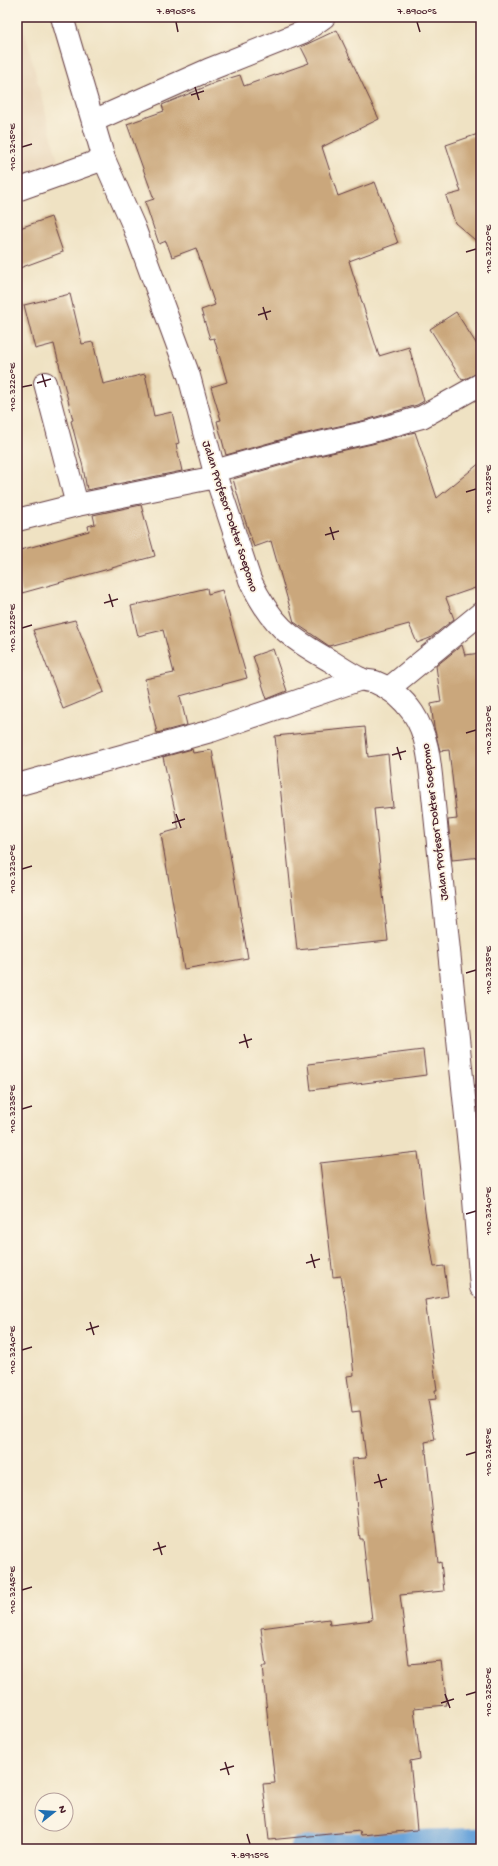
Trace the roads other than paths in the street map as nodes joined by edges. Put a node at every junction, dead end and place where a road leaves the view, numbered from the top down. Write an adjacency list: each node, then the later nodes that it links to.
1 (62, 17): 3 (street, Jalan Profesor Dokter Soepomo)
2 (324, 17): 3 (street)
3 (93, 121): 4 (street, Jalan Profesor Dokter Soepomo)
4 (104, 159): 5 (street); 8 (street, Jalan Profesor Dokter Soepomo)
5 (17, 190)
6 (46, 383): 9 (street)
7 (481, 384): 8 (street)
8 (215, 474): 9 (street); 12 (street, Jalan Profesor Dokter Soepomo)
9 (77, 506): 10 (street)
10 (17, 520)
11 (481, 613): 13 (street)
12 (362, 679): 13 (street, Jalan Profesor Dokter Soepomo); 14 (street)
13 (388, 689): 15 (street, Jalan Profesor Dokter Soepomo)
14 (18, 782)
15 (476, 1174): 16 (street, Jalan Profesor Dokter Soepomo)
16 (481, 1287)

